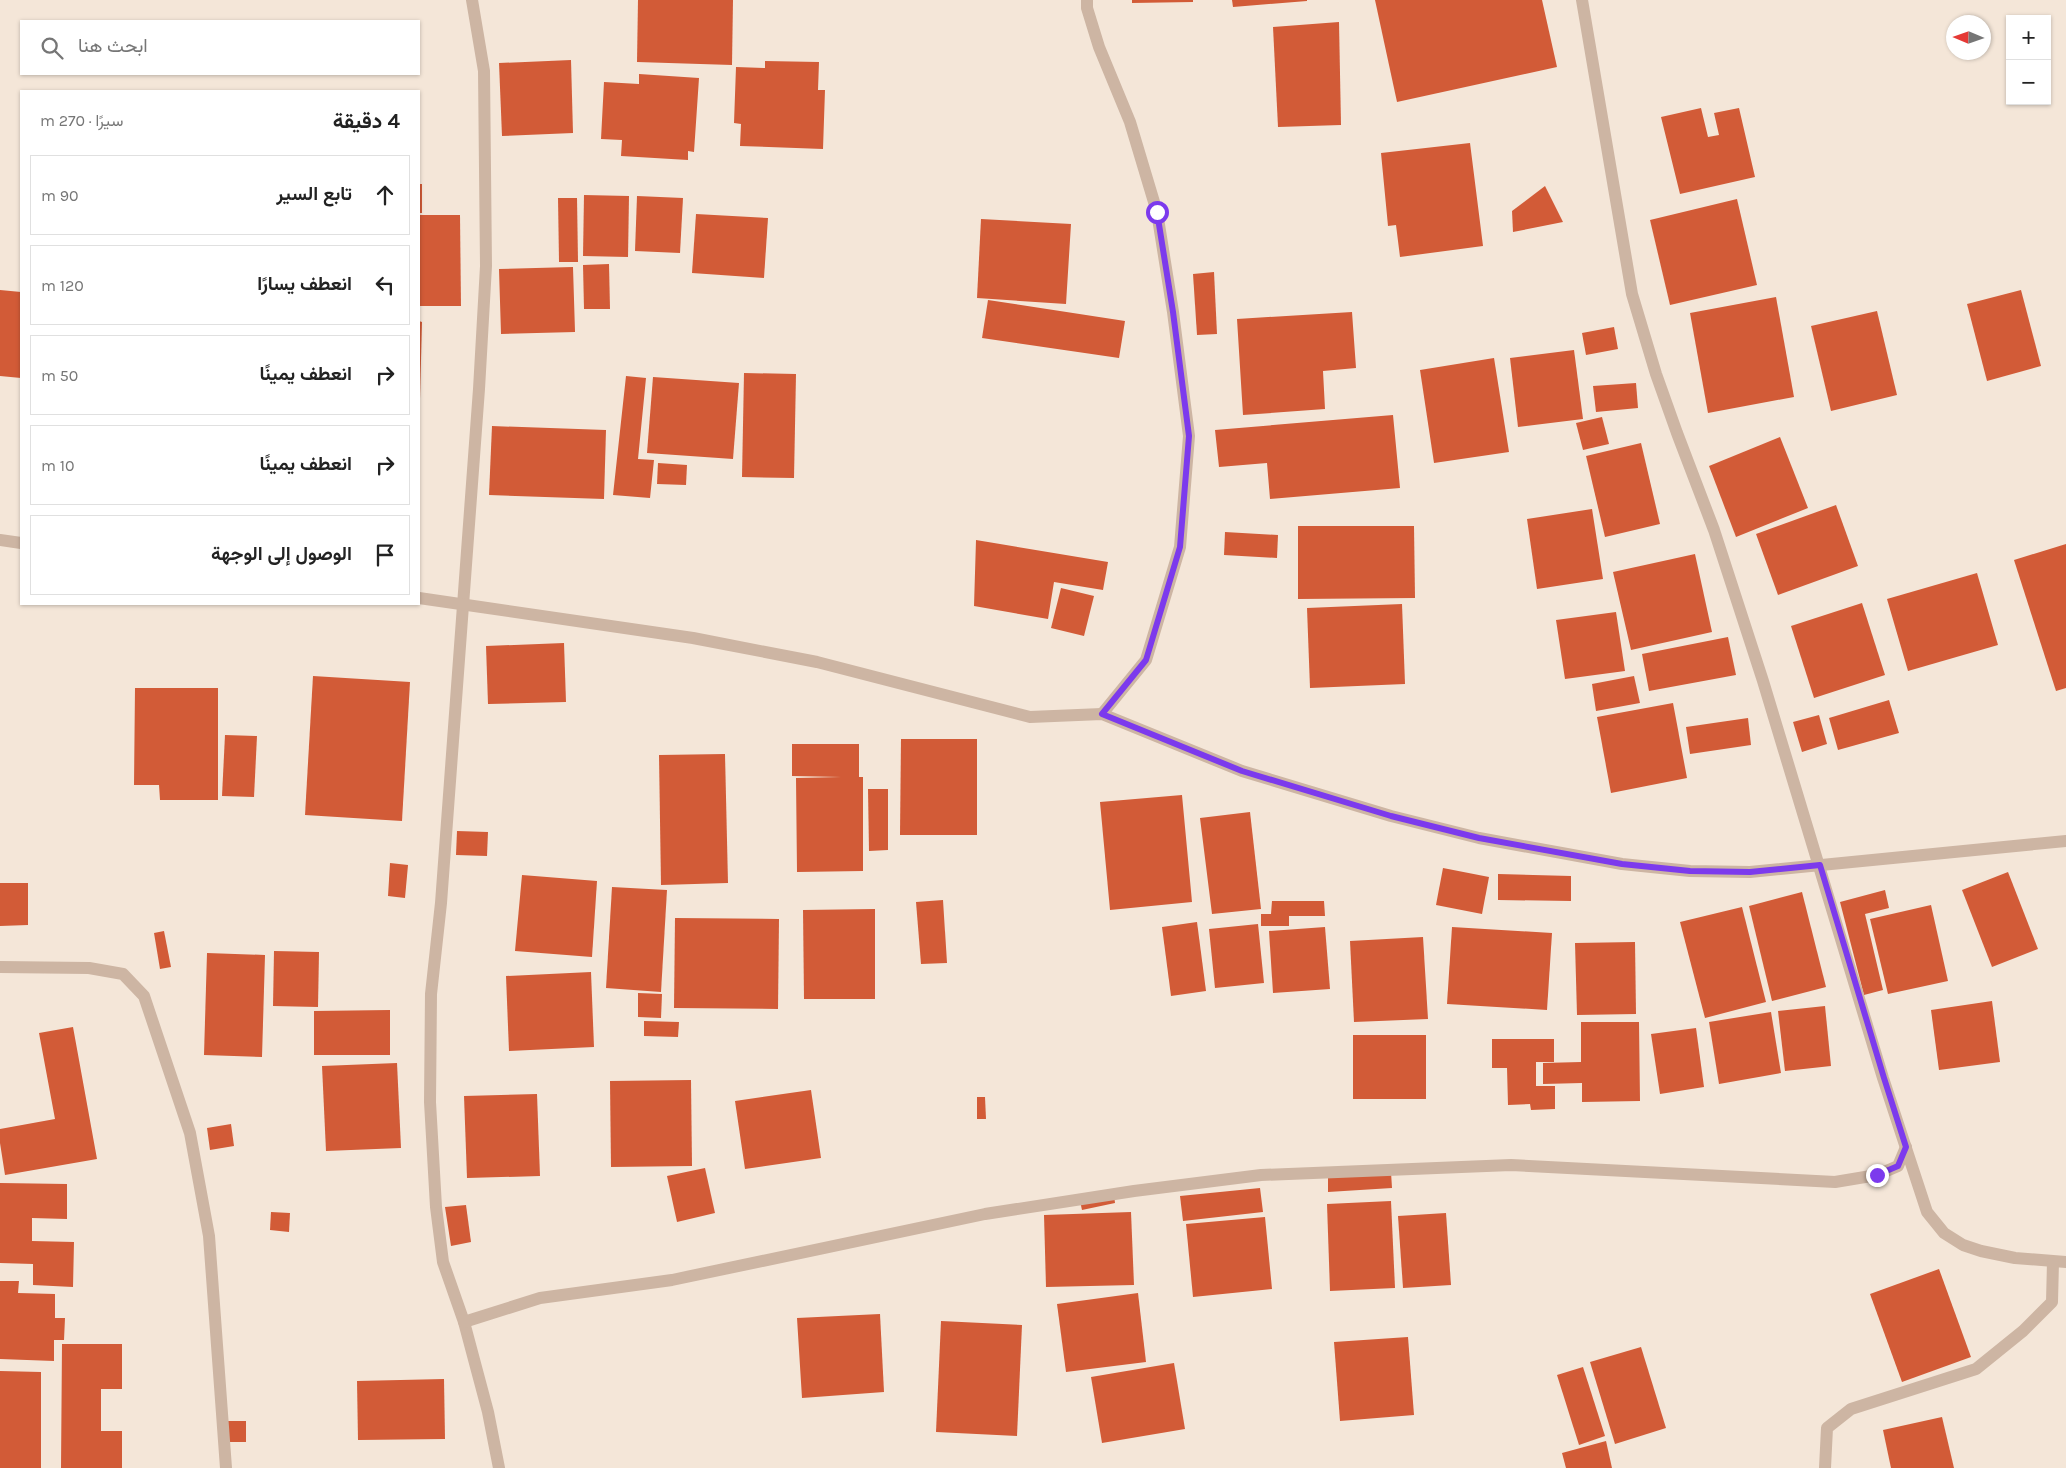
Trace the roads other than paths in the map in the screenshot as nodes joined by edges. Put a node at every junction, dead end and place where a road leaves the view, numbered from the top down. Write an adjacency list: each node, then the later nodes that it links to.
1 (472, 0): 7 (street)
2 (1087, 0): 8 (street)
3 (1582, 0): 10 (street)
4 (0, 540): 5 (street)
5 (20, 543)
6 (420, 598): 7 (street)
7 (463, 604): 8 (street); 14 (street)
8 (1102, 714): 10 (street)
9 (2066, 841): 10 (street)
10 (1820, 865): 12 (street)
11 (0, 968): 15 (street)
12 (1906, 1147): 13 (street); 14 (street)
13 (2060, 1262): 17 (street)
14 (464, 1322): 16 (street)
15 (226, 1468)
16 (499, 1468)
17 (1825, 1468)

